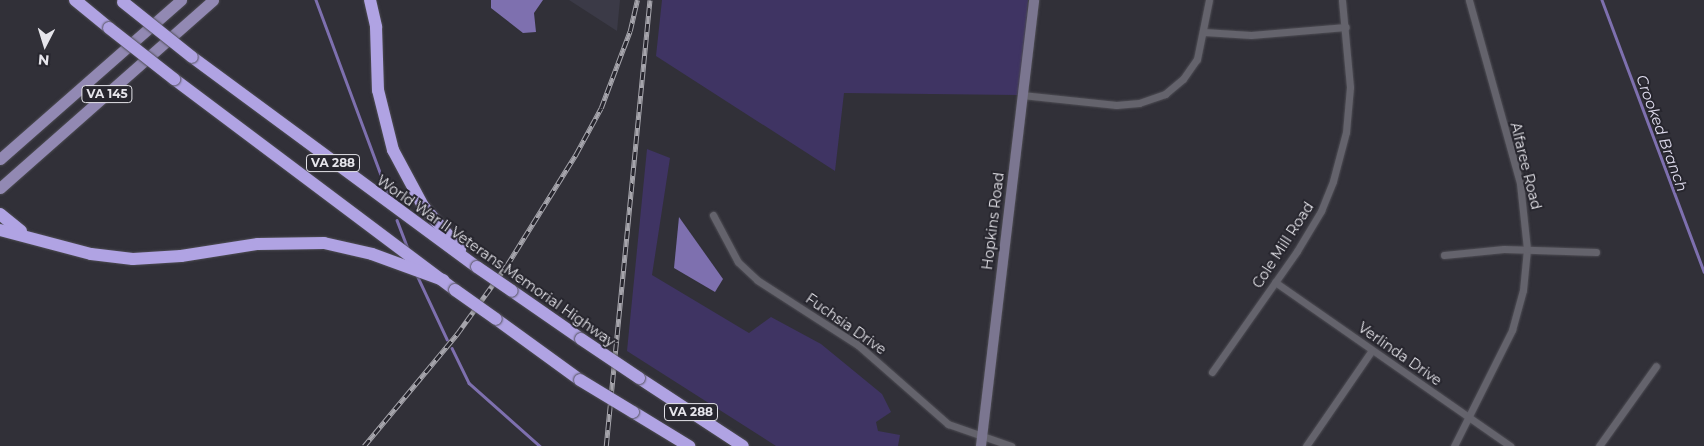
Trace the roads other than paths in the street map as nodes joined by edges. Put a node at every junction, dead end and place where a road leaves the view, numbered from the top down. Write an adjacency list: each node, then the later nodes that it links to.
1 (75, 0): 23 (highway, VA 288, bridge)
2 (181, 0): 13 (main road, VA 145)
3 (213, 0): 14 (main road, VA 145)
4 (370, 0): 22 (highway)
5 (1034, 0): 12 (main road, Hopkins Road)
6 (1209, 0): 11 (street)
7 (1342, 0): 10 (street, Cole Mill Road)
8 (1469, 0): 19 (street, Alfaree Road)
9 (121, 1): 22 (highway, World War II Veterans Memorial Highway / VA 288, bridge)
10 (1346, 27): 11 (street); 24 (street, Cole Mill Road)
11 (1204, 32): 12 (street)
12 (1022, 95): 29 (main road, Hopkins Road)
13 (0, 159)
14 (0, 188)
15 (0, 214): 18 (highway)
16 (713, 215): 29 (street, Fuchsia Drive)
17 (0, 230): 18 (highway)
18 (28, 236): 23 (highway)
19 (1527, 249): 20 (street); 21 (street); 28 (street, Alfaree Road)
20 (1596, 252)
21 (1444, 255)
22 (477, 267): 31 (highway, World War II Veterans Memorial Highway / VA 288, bridge)
23 (443, 280): 30 (highway, VA 288, bridge)
24 (1275, 282): 25 (street, Verlinda Drive); 27 (street, Cole Mill Road)
25 (1372, 350): 28 (street, Verlinda Drive); 33 (street)
26 (1656, 366): 36 (street)
27 (1212, 372)
28 (1469, 417): 34 (street, Alfaree Road); 35 (street, Verlinda Drive)
29 (981, 441): 32 (street)
30 (689, 446)
31 (743, 446)
32 (1011, 446)
33 (1306, 446)
34 (1454, 446)
35 (1510, 446)
36 (1599, 446)

